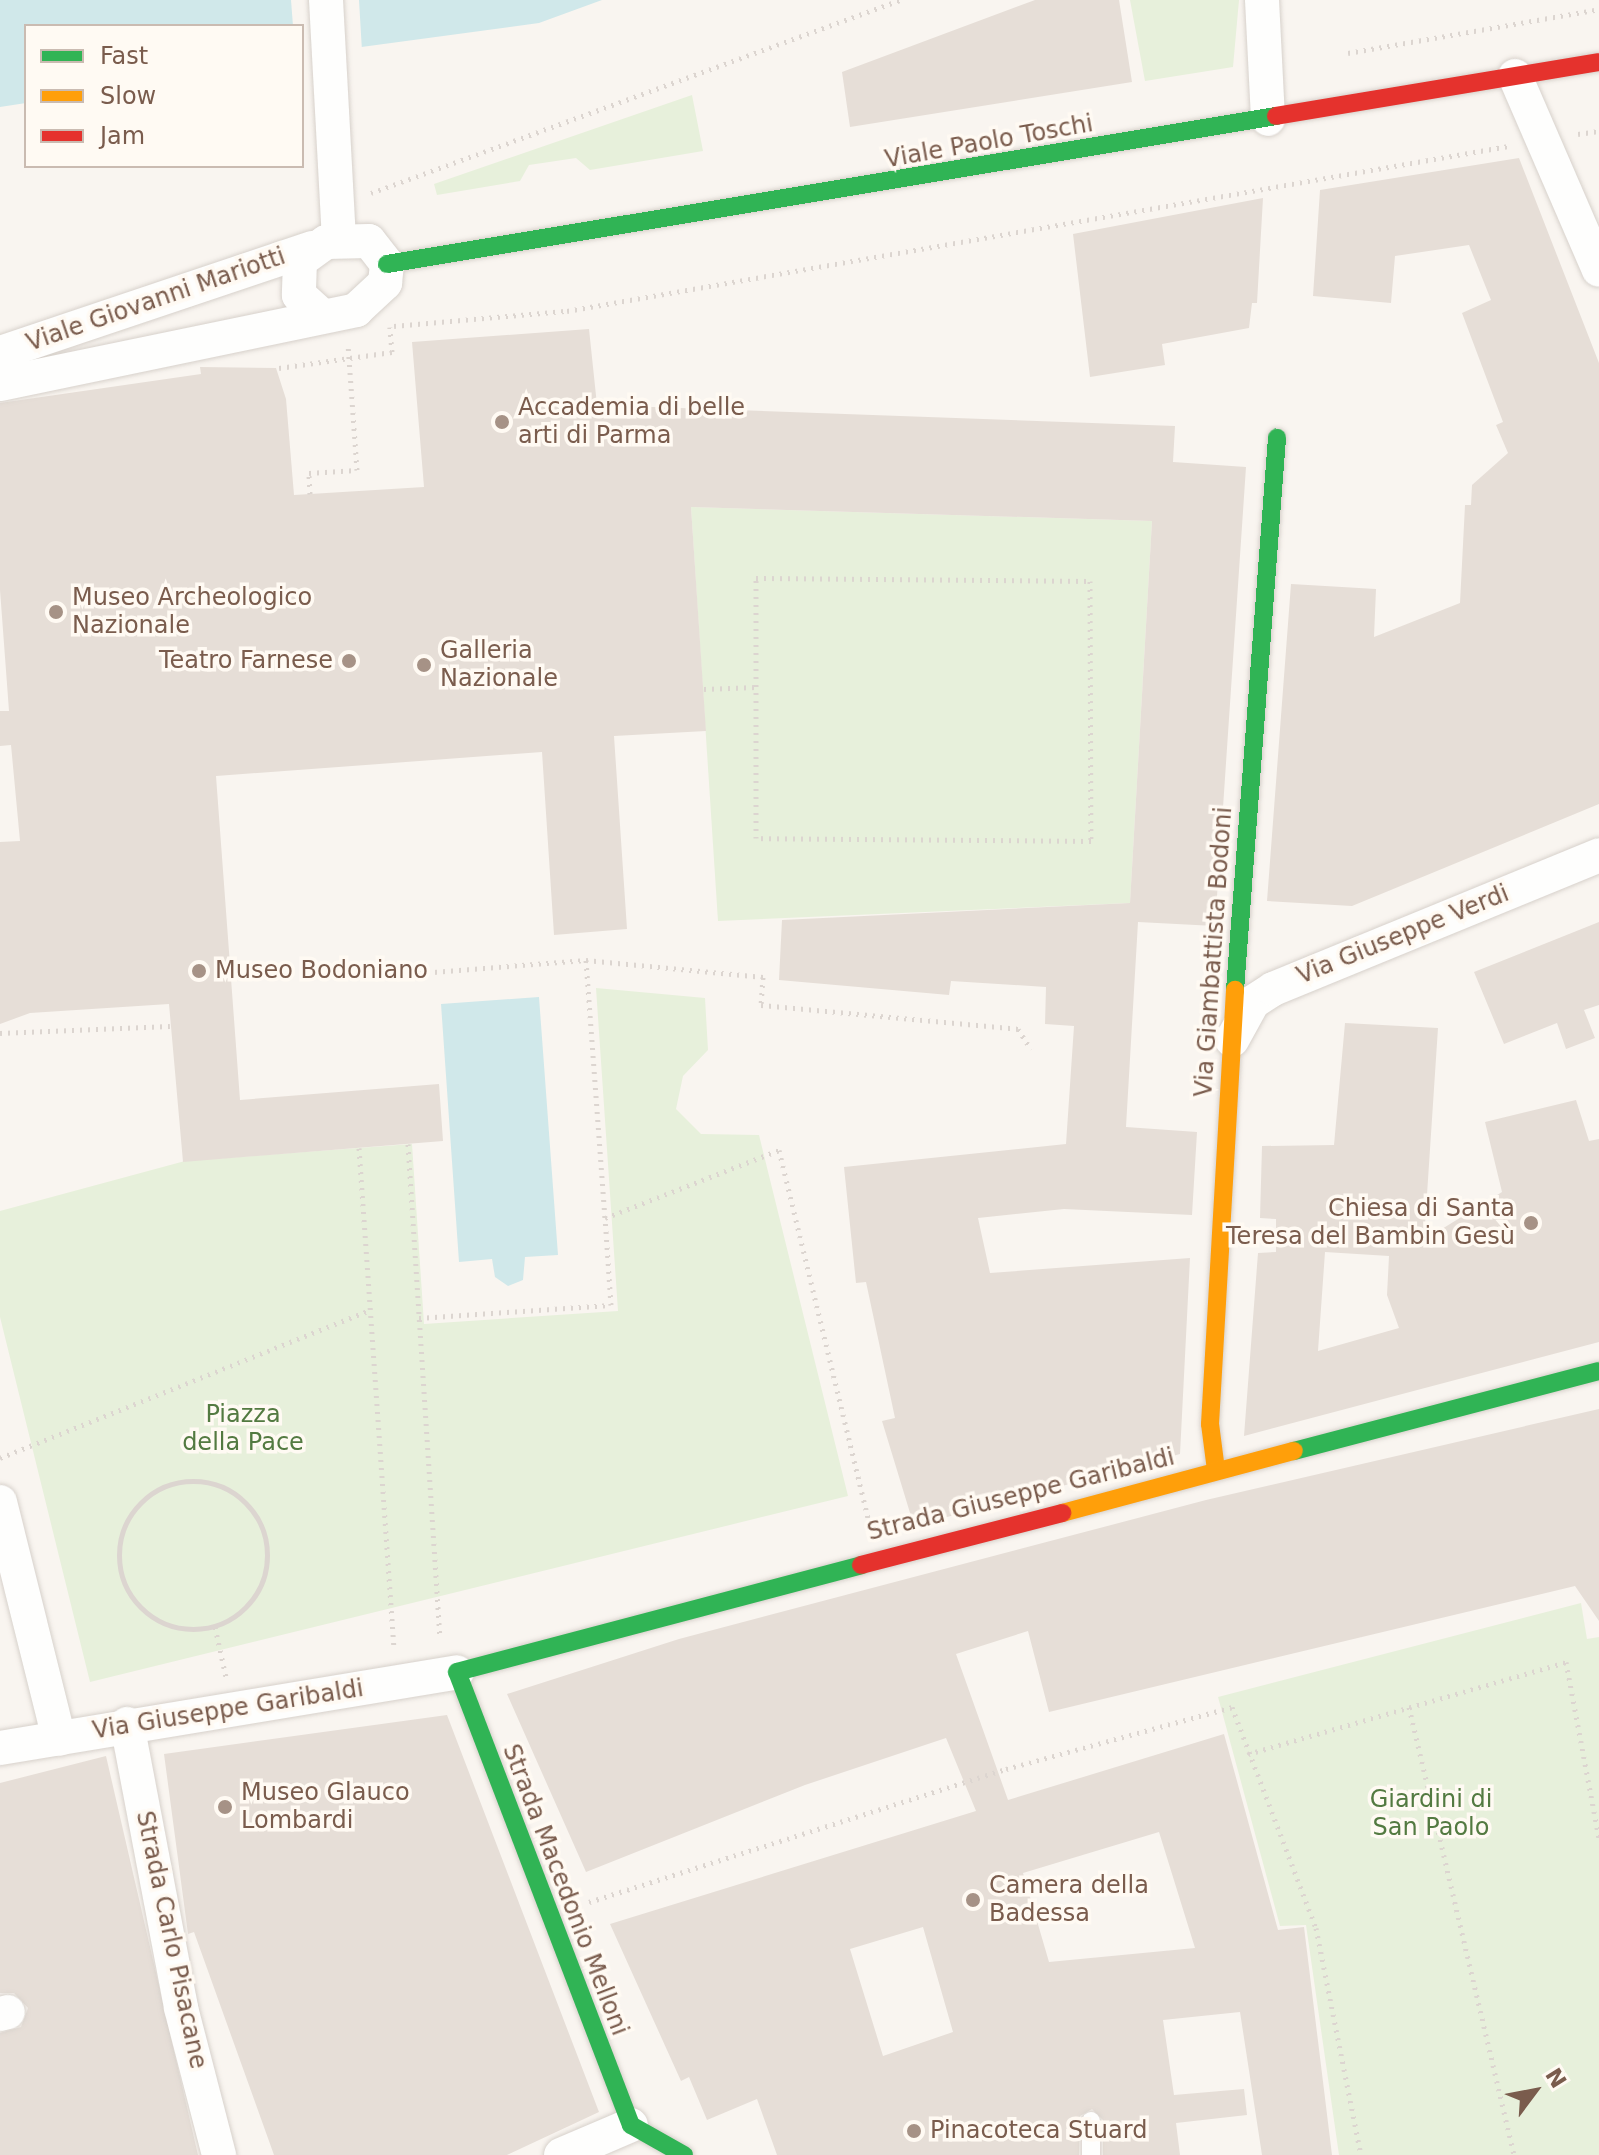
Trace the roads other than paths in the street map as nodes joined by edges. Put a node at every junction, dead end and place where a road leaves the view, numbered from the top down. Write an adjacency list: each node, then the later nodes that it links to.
1 (326, 0): 6 (street)
2 (1262, 0): 5 (street)
3 (1599, 62): 4 (street, Viale Paolo Toschi)
4 (1515, 76): 5 (street, Viale Paolo Toschi); 8 (street)
5 (1268, 119): 7 (street, Viale Paolo Toschi)
6 (326, 243): 7 (street); 9 (street); 10 (street, Viale Giovanni Mariotti)
7 (387, 264): 9 (street)
8 (1599, 270)
9 (340, 312): 11 (street, Viale Giovanni Mariotti)
10 (0, 353)
11 (0, 384)
12 (1277, 438): 14 (street, Via Giambattista Bodoni)
13 (1599, 855): 14 (street, Via Giuseppe Verdi)
14 (1231, 1042): 16 (street, Via Giambattista Bodoni)
15 (1599, 1371): 16 (street, Strada Giuseppe Garibaldi)
16 (1216, 1470): 18 (street, Strada Giuseppe Garibaldi)
17 (0, 1502): 20 (street)
18 (451, 1672): 19 (street, Via Giuseppe Garibaldi); 23 (street, Strada Macedonio Melloni)
19 (127, 1724): 20 (street, Via Giuseppe Garibaldi); 24 (street, Strada Carlo Pisacane)
20 (59, 1739): 21 (street, Via Giuseppe Garibaldi)
21 (0, 1748)
22 (1091, 2121): 27 (lane)
23 (631, 2125): 25 (street); 26 (street)
24 (219, 2155)
25 (561, 2155)
26 (684, 2155)
27 (1091, 2155)

